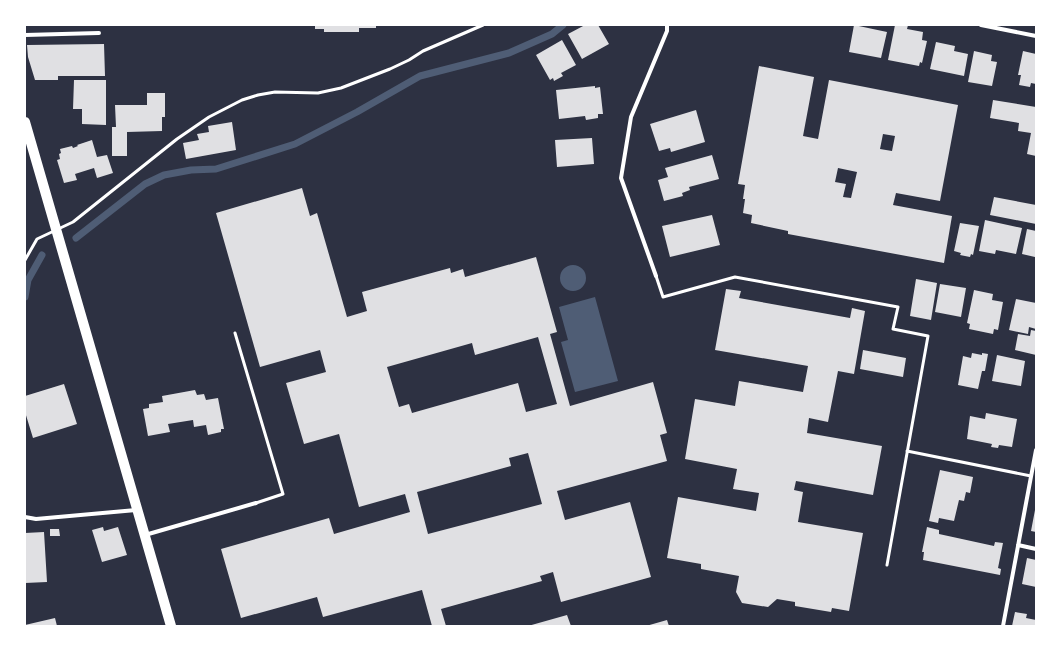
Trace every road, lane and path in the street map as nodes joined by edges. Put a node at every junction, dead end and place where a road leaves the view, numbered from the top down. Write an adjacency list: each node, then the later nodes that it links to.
1 (482, 25): 8 (lane)
2 (667, 25): 10 (street)
3 (981, 25): 6 (street)
4 (99, 33): 5 (street)
5 (25, 35)
6 (1036, 36)
7 (25, 122): 8 (main road)
8 (56, 229): 9 (lane); 16 (main road)
9 (25, 260)
10 (656, 276): 13 (lane)
11 (235, 333): 15 (lane)
12 (1036, 450): 14 (street)
13 (907, 451): 14 (lane); 21 (lane)
14 (1031, 476): 19 (street)
15 (256, 503): 18 (street)
16 (138, 510): 17 (street); 18 (main road)
17 (25, 517)
18 (145, 535): 22 (main road)
19 (1018, 545): 20 (street); 23 (street)
20 (1036, 548)
21 (887, 565)
22 (171, 626)
23 (1003, 626)

